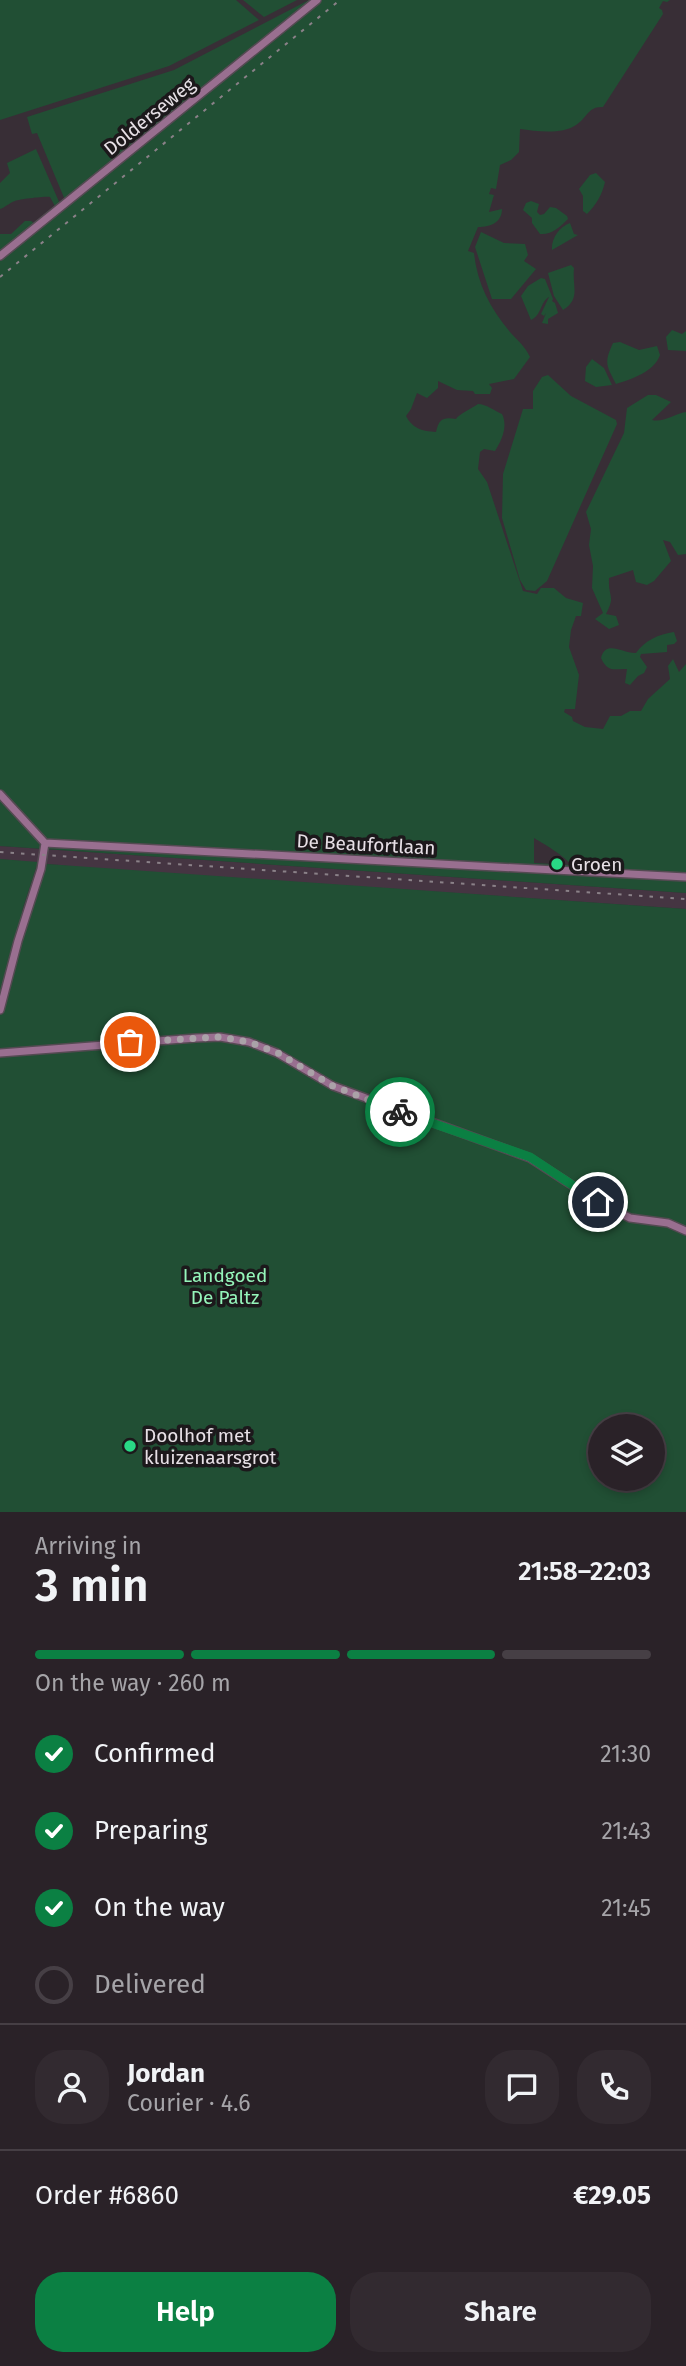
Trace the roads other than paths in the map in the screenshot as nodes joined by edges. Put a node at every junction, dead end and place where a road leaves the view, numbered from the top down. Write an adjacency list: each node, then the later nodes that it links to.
1 (317, 0): 2 (street, Dolderseweg)
2 (0, 256)
3 (0, 793): 4 (street)
4 (45, 844): 5 (street, De Beaufortlaan); 6 (street)
5 (686, 877)
6 (0, 1010)
7 (0, 1053): 8 (street)
8 (686, 1231)

